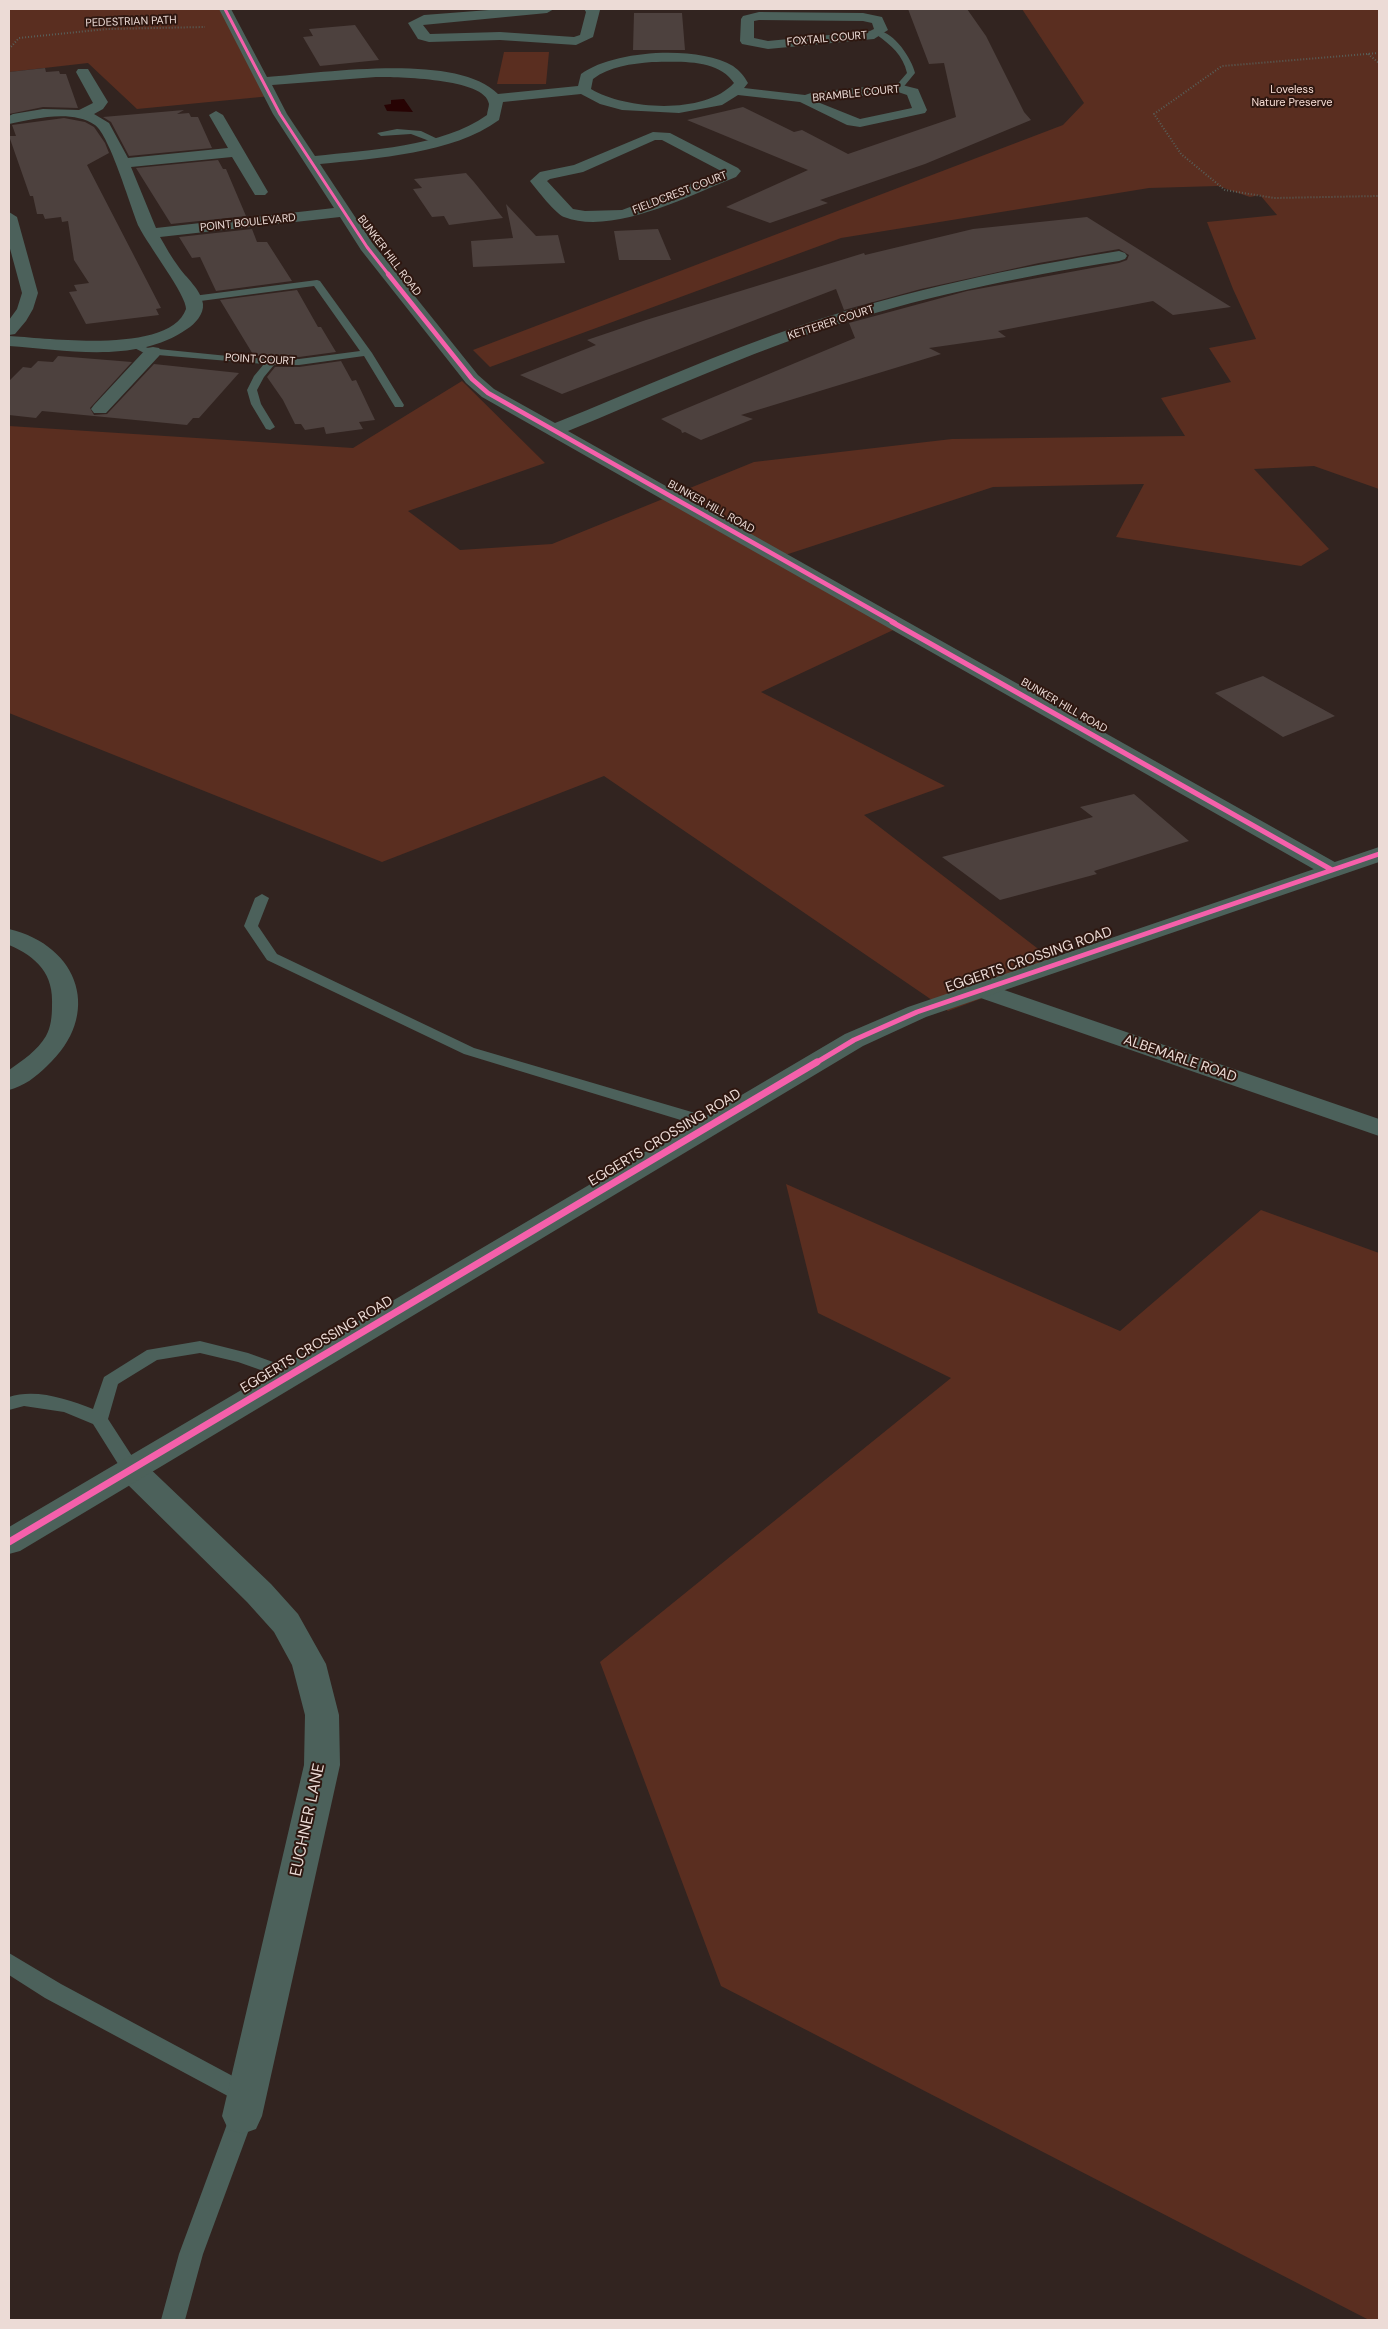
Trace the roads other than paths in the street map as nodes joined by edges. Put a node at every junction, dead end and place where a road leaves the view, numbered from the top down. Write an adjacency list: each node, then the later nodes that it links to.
1 (547, 9): 5 (street)
2 (590, 9): 5 (street)
3 (229, 17): 10 (street, BUNKER HILL ROAD)
4 (880, 33): 6 (street, FOXTAIL COURT); 6 (street, FOXTAIL COURT); 11 (lane)
5 (576, 41): 7 (street)
6 (753, 44): 8 (street, FOXTAIL COURT)
7 (620, 62): 8 (street); 12 (street)
8 (709, 62): 13 (street)
9 (83, 72): 17 (street)
10 (265, 81): 15 (street); 24 (street, BUNKER HILL ROAD)
11 (898, 88): 14 (street, BRAMBLE COURT); 14 (street, BRAMBLE COURT)
12 (584, 90): 15 (street); 16 (street)
13 (737, 92): 14 (street, BRAMBLE COURT); 16 (street)
14 (808, 98)
15 (494, 99): 22 (street)
16 (659, 109): 21 (street)
17 (81, 115): 19 (street); 25 (street)
18 (216, 115): 23 (street)
19 (9, 120)
20 (381, 133): 22 (lane)
21 (658, 135): 21 (street, FIELDCREST COURT)
22 (440, 142): 24 (street)
23 (237, 152): 25 (street); 26 (street)
24 (311, 161): 27 (street, BUNKER HILL ROAD)
25 (124, 163): 29 (street)
26 (260, 192)
27 (341, 207): 29 (street, POINT BOULEVARD); 44 (street, BUNKER HILL ROAD)
28 (9, 217): 30 (street)
29 (148, 228): 34 (street)
30 (11, 235): 32 (street)
31 (1119, 256): 44 (street, KETTERER COURT)
32 (25, 277): 33 (street); 35 (street)
33 (9, 279)
34 (194, 299): 37 (street, POINT COURT); 39 (lane)
35 (9, 330)
36 (9, 340): 37 (street, POINT COURT)
37 (132, 344): 38 (lane, POINT COURT)
38 (152, 352): 40 (lane, POINT COURT); 42 (street)
39 (367, 353): 40 (lane, POINT COURT); 41 (lane)
40 (272, 361): 43 (lane)
41 (399, 405)
42 (100, 409)
43 (270, 427)
44 (554, 430): 46 (street, BUNKER HILL ROAD)
45 (1379, 854): 46 (street, EGGERTS CROSSING ROAD)
46 (1332, 870): 49 (street, EGGERTS CROSSING ROAD)
47 (262, 898): 51 (lane)
48 (9, 936): 50 (street)
49 (981, 990): 51 (street, EGGERTS CROSSING ROAD); 52 (street, ALBEMARLE ROAD)
50 (9, 1082)
51 (714, 1124): 53 (street, EGGERTS CROSSING ROAD)
52 (1379, 1128)
53 (292, 1375): 55 (lane); 56 (street, EGGERTS CROSSING ROAD)
54 (9, 1404): 55 (lane)
55 (99, 1419): 56 (lane)
56 (132, 1470): 57 (street, EGGERTS CROSSING ROAD); 59 (street, EUCHNER LANE)
57 (9, 1542)
58 (9, 1963): 59 (lane)
59 (245, 2105): 60 (lane)
60 (173, 2320)

